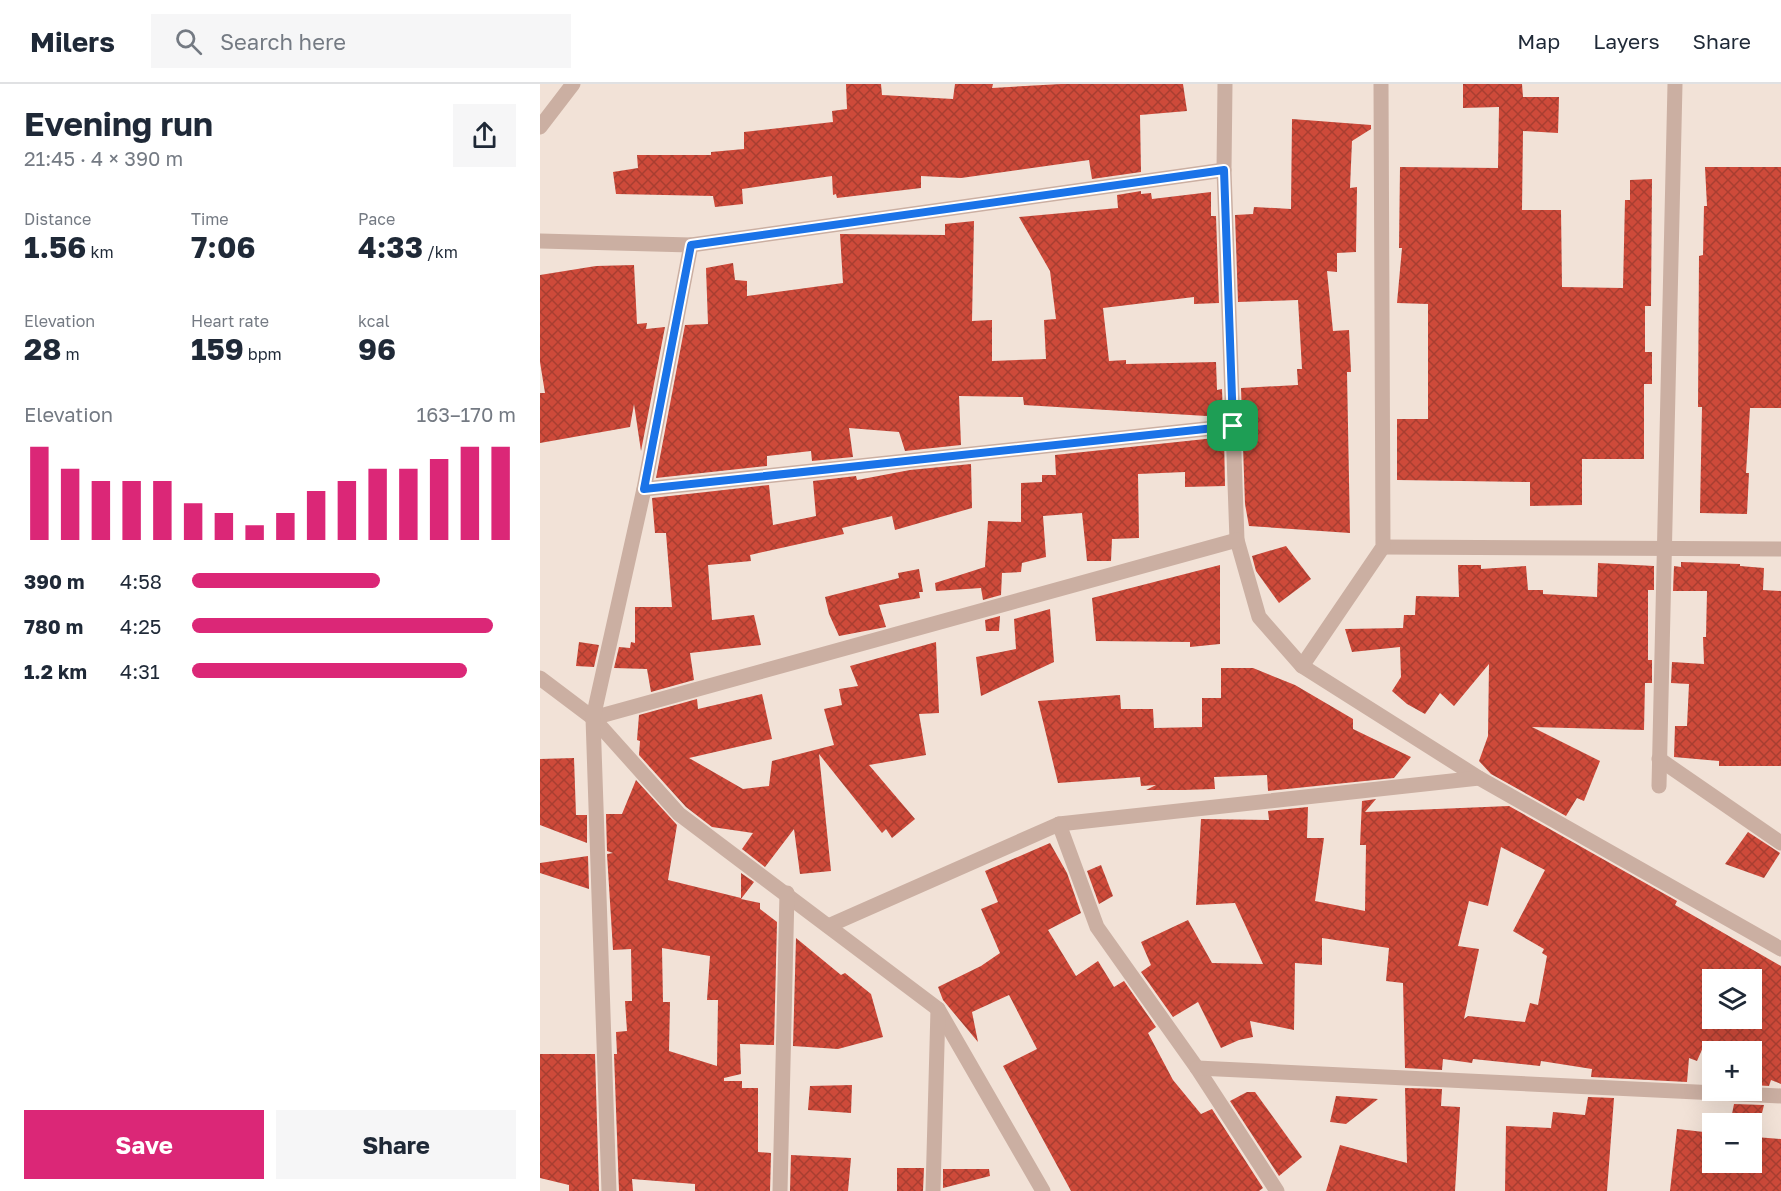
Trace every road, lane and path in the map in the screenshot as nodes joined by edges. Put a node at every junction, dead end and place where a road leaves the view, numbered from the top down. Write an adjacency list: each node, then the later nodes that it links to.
1 (573, 84): 5 (street)
2 (1225, 84): 6 (street)
3 (1381, 84): 12 (street)
4 (1675, 84): 13 (street)
5 (540, 127)
6 (1224, 170): 8 (street); 9 (street)
7 (540, 241): 8 (street)
8 (691, 245): 10 (street)
9 (1233, 426): 10 (street); 11 (street)
10 (644, 489): 17 (street)
11 (1237, 540): 15 (street); 17 (street)
12 (1383, 548): 13 (street); 15 (street)
13 (1664, 549): 14 (street); 18 (street)
14 (1781, 549)
15 (1302, 666): 19 (street)
16 (540, 678): 17 (street)
17 (593, 718): 23 (street); 29 (street)
18 (1659, 759): 20 (street); 22 (street)
19 (1479, 778): 21 (street); 25 (street)
20 (1659, 786)
21 (1059, 824): 24 (street); 27 (street)
22 (1781, 843)
23 (787, 893): 24 (street); 30 (street)
24 (828, 926): 26 (street)
25 (1781, 949)
26 (938, 1009): 31 (street); 32 (street)
27 (1197, 1068): 28 (street); 33 (street)
28 (1781, 1096)
29 (609, 1191)
30 (780, 1191)
31 (933, 1191)
32 (1043, 1191)
33 (1277, 1191)

